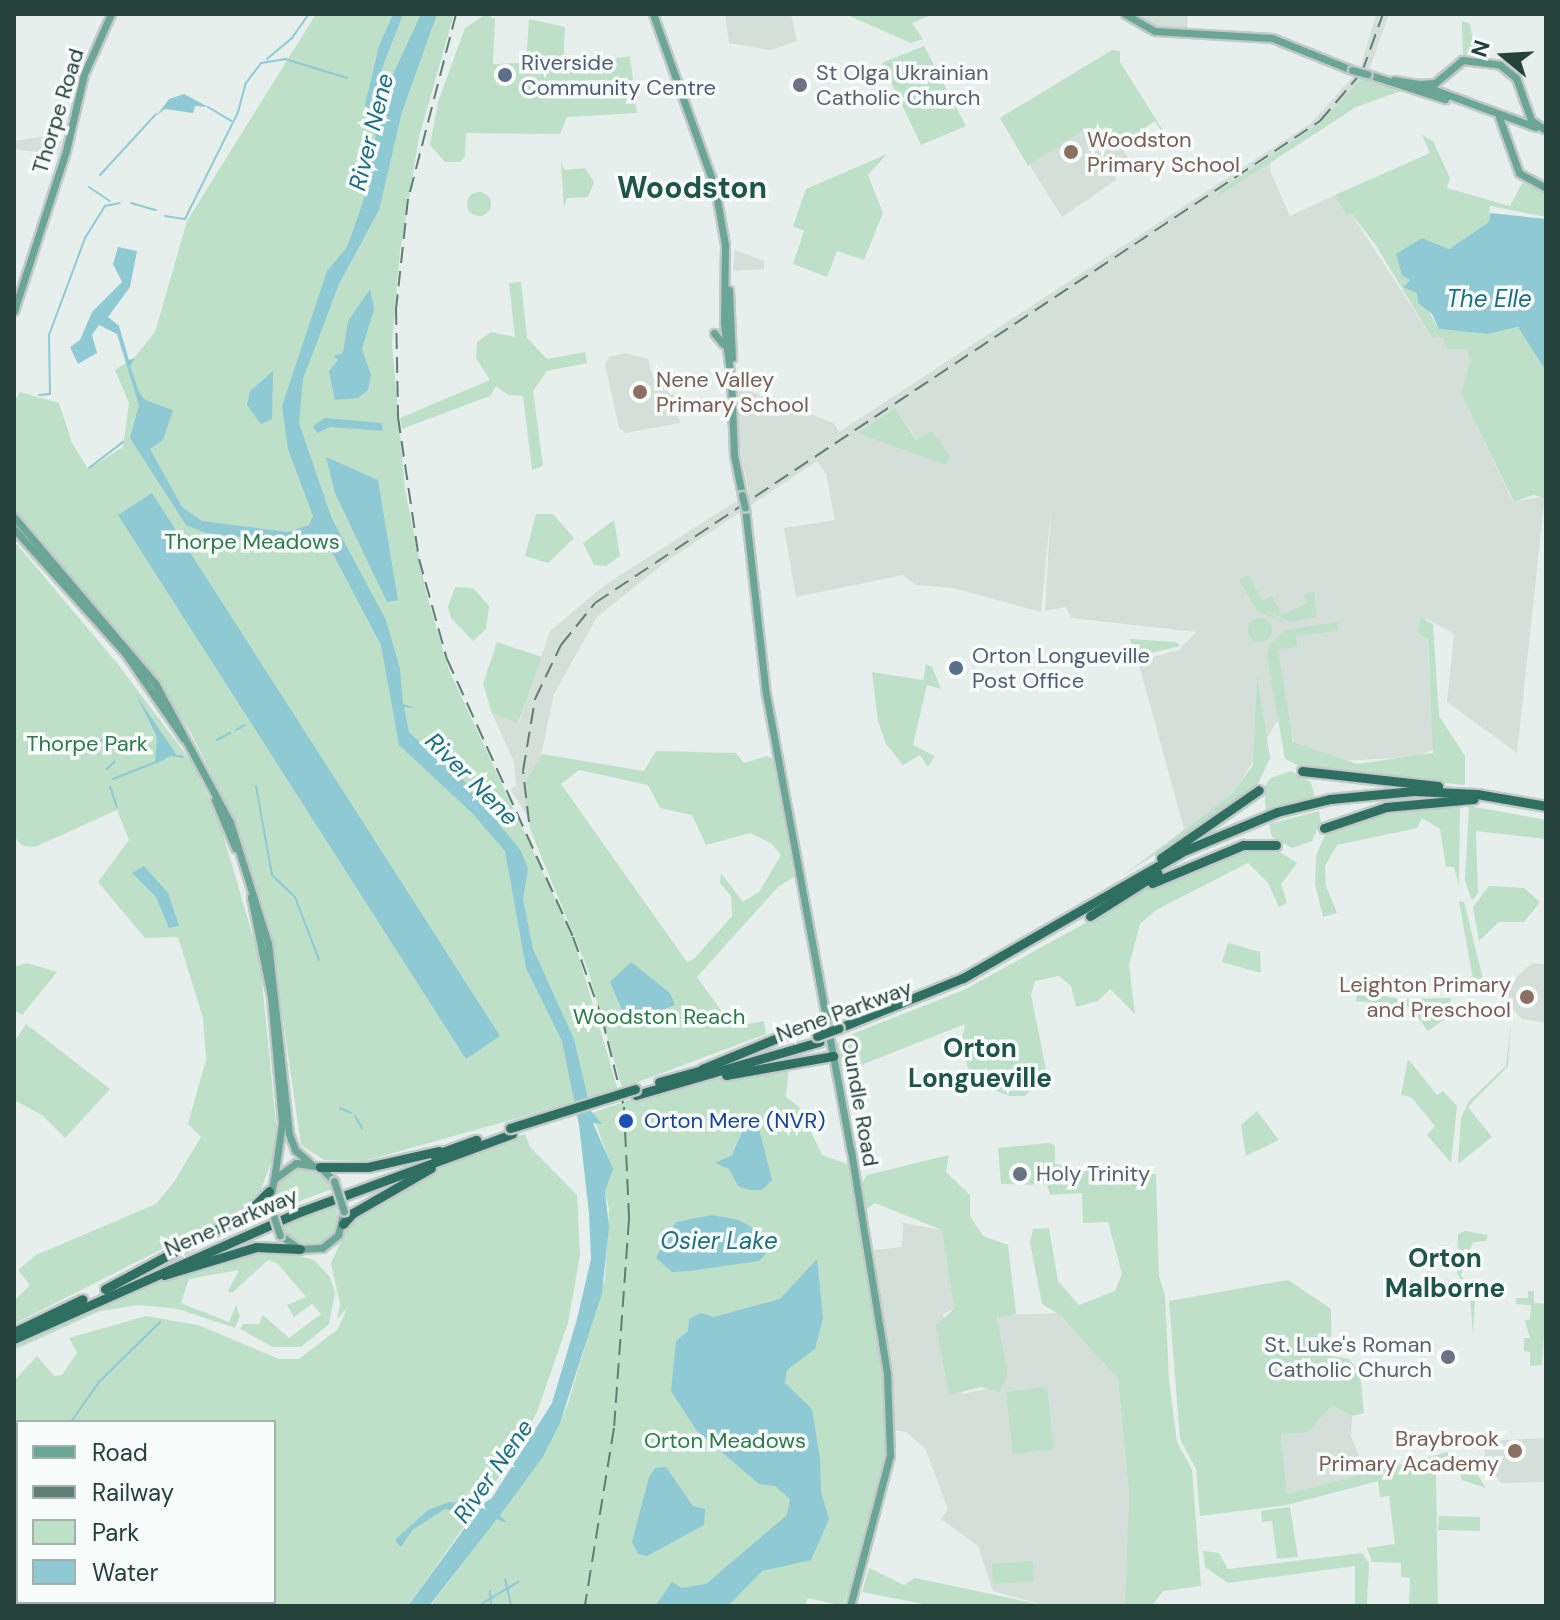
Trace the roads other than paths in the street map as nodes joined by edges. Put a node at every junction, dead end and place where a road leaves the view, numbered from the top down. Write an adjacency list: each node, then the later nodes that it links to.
1 (111, 14): 16 (main road, Thorpe Road)
2 (653, 14): 15 (main road)
3 (1128, 15): 4 (main road, bridge)
4 (1394, 80): 5 (main road); 7 (main road)
5 (1405, 81): 6 (main road); 7 (main road)
6 (1419, 84): 8 (main road); 9 (main road)
7 (1435, 96): 9 (main road)
8 (1525, 104): 11 (main road); 12 (main road)
9 (1488, 113): 10 (main road)
10 (1499, 117): 11 (main road); 13 (main road)
11 (1518, 122): 12 (main road); 13 (main road)
12 (1545, 130)
13 (1508, 140): 14 (main road)
14 (1546, 188)
15 (726, 279): 17 (main road); 18 (main road)
16 (14, 311)
17 (725, 311): 18 (main road); 18 (main road)
18 (731, 381): 31 (main road, Oundle Road, bridge)
19 (14, 517): 36 (main road)
20 (14, 529): 37 (main road)
21 (1302, 771): 23 (highway)
22 (1259, 790): 29 (highway)
23 (1500, 797): 25 (highway, Nene Parkway); 29 (highway, Nene Parkway)
24 (1474, 799): 26 (highway, Nene Parkway); 27 (highway); 30 (highway, Nene Parkway)
25 (1546, 806)
26 (1546, 813)
27 (1324, 828)
28 (1276, 845): 30 (highway)
29 (1134, 881): 32 (highway, Nene Parkway)
30 (1115, 900): 32 (highway, Nene Parkway)
31 (826, 1018): 33 (main road, Oundle Road); 34 (highway)
32 (840, 1031): 34 (highway, Nene Parkway)
33 (833, 1056): 34 (highway); 44 (main road, Oundle Road)
34 (687, 1078): 35 (highway, Nene Parkway, bridge)
35 (455, 1151): 36 (highway); 39 (highway); 41 (highway, Nene Parkway)
36 (315, 1165): 37 (main road); 39 (main road, bridge)
37 (274, 1179): 38 (main road)
38 (269, 1191): 40 (main road, bridge); 41 (highway)
39 (343, 1224): 40 (main road)
40 (300, 1249): 41 (highway)
41 (105, 1292): 42 (highway, Nene Parkway); 43 (highway, Nene Parkway)
42 (14, 1332)
43 (14, 1339)
44 (850, 1606)

